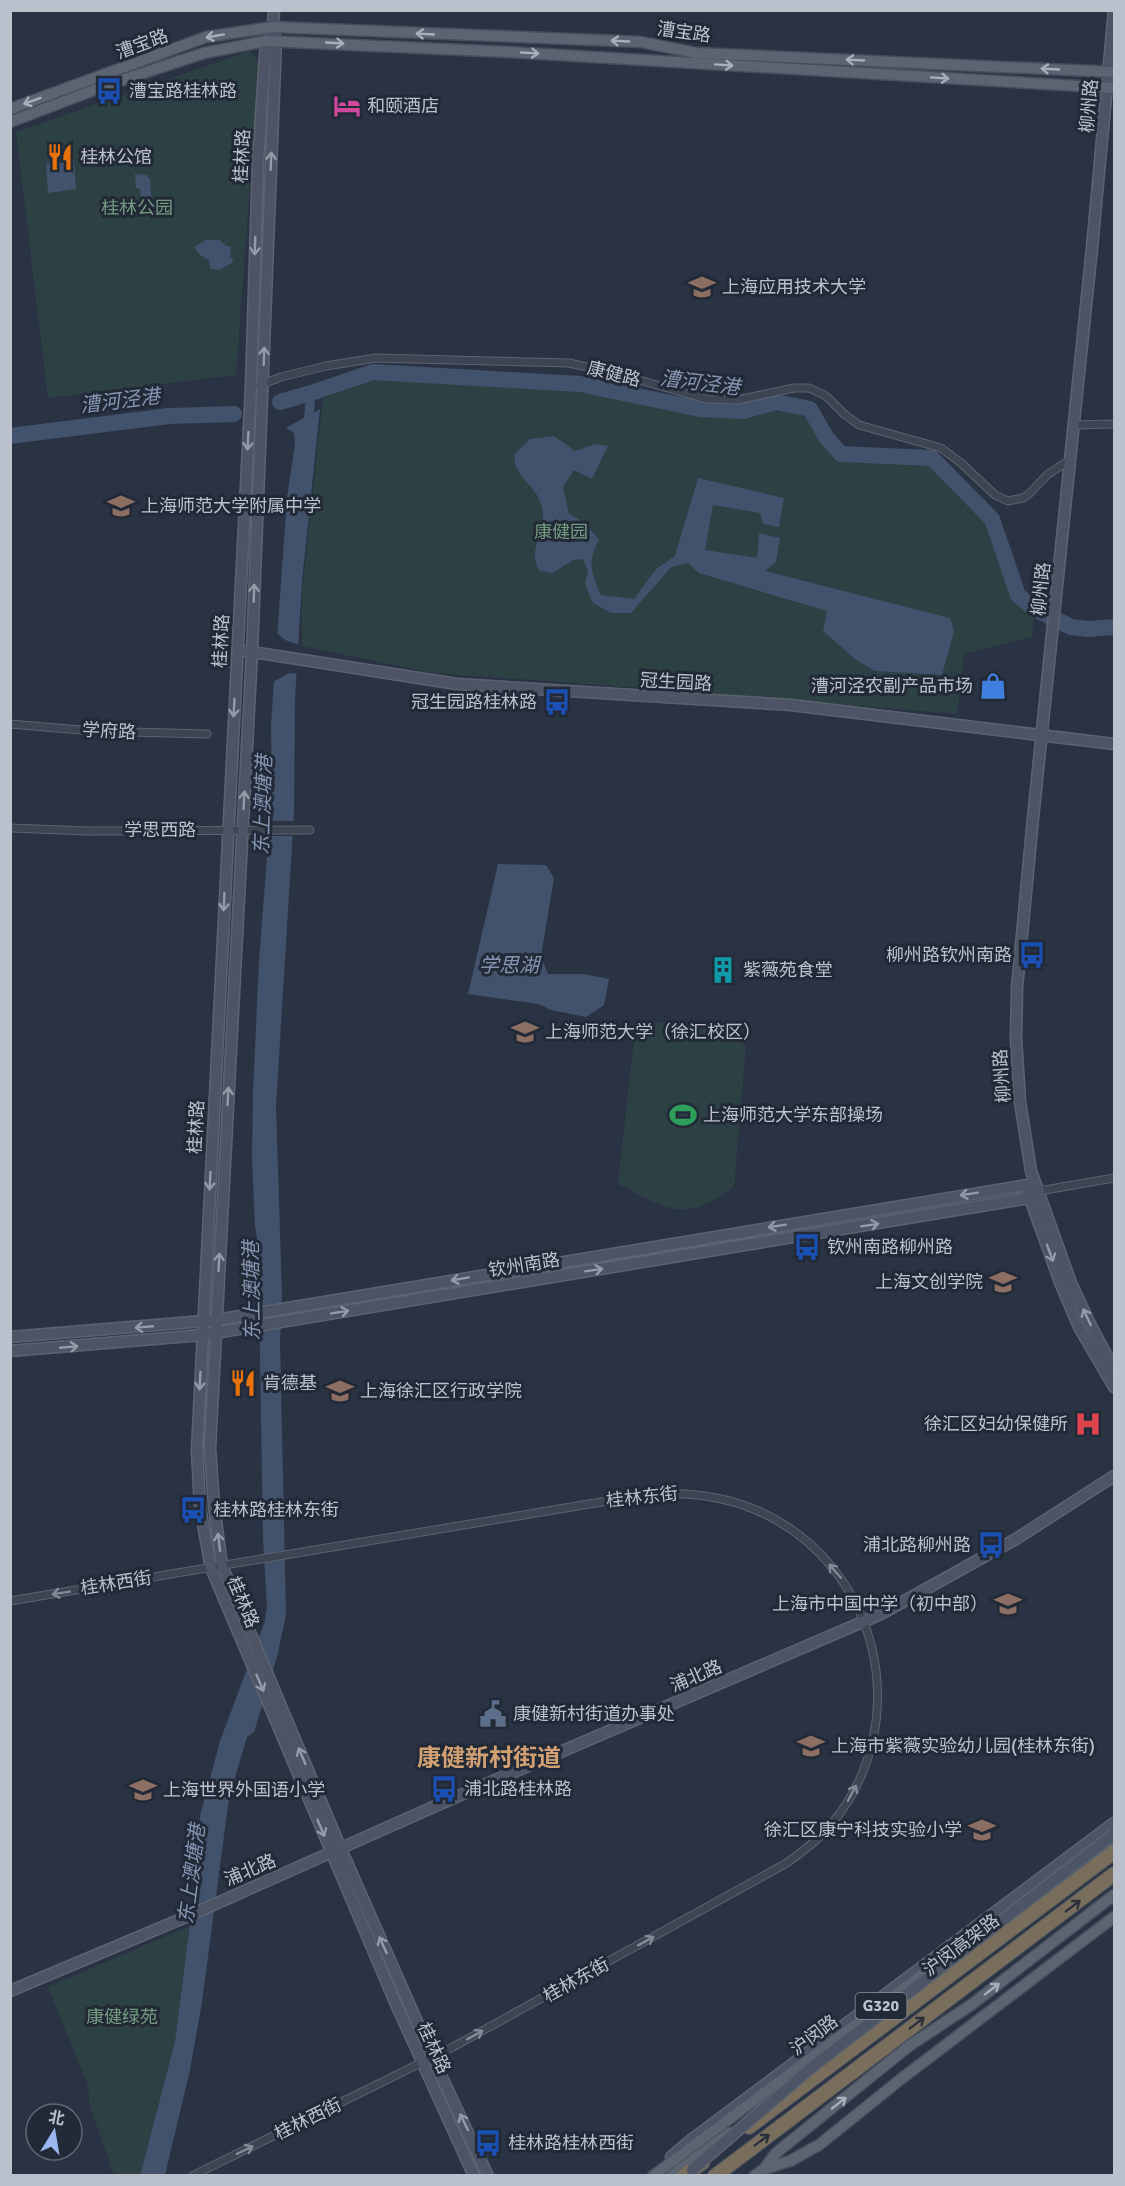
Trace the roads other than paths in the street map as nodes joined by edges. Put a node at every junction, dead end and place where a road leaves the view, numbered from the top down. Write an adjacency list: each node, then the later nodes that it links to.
1 (274, 10): 3 (street, 桂林路)
2 (1114, 10): 5 (street, 柳州路)
3 (273, 27): 4 (street, 桂林路); 5 (main road, 漕宝路, one-way to 3); 7 (main road, 漕宝路, one-way to 7)
4 (271, 41): 6 (main road, 漕宝路, one-way to 6); 8 (main road, 漕宝路); 9 (street, 桂林路, one-way to 4); 10 (street, 桂林路, one-way to 10)
5 (1112, 72): 6 (street, 柳州路)
6 (1111, 88): 12 (street, 柳州路)
7 (10, 109)
8 (10, 122)
9 (263, 385): 10 (street, 康健路); 13 (street, 康健路); 15 (street, 桂林路, one-way to 9)
10 (251, 387): 14 (street, 桂林路, one-way to 14)
11 (1114, 424): 12 (street)
12 (1074, 425): 13 (street, 柳州路)
13 (1071, 459): 18 (street, 柳州路)
14 (237, 649): 15 (street, 冠生园路); 21 (street, 桂林路, one-way to 21)
15 (252, 652): 18 (street, 冠生园路); 22 (street, 桂林路, one-way to 15)
16 (10, 724): 17 (street, 学府路)
17 (207, 734)
18 (1042, 735): 19 (street, 冠生园路); 24 (street, 柳州路)
19 (1114, 744)
20 (10, 828): 21 (street, 学思西路)
21 (228, 830): 22 (street, 学思西路); 30 (street, 桂林路, one-way to 30)
22 (243, 830): 23 (street, 学思西路); 29 (street, 桂林路, one-way to 22)
23 (310, 830)
24 (1031, 1171): 26 (street, 柳州路); 27 (street, 柳州路)
25 (1114, 1178): 27 (street, 钦州南路)
26 (1027, 1185): 27 (street); 28 (street, 柳州路); 29 (street, 钦州南路, one-way to 29)
27 (1039, 1191): 28 (street, 钦州南路); 35 (street, 柳州路, one-way to 27)
28 (1029, 1198): 31 (street, 钦州南路, one-way to 28); 36 (street, 柳州路, one-way to 36)
29 (216, 1320): 30 (street, 钦州南路); 31 (street, 桂林路)
30 (203, 1322): 32 (street, 桂林路); 33 (street, 钦州南路, one-way to 33)
31 (216, 1333): 32 (street, 钦州南路); 38 (street, 桂林路, one-way to 31)
32 (202, 1335): 34 (street, 钦州南路, one-way to 32); 38 (street, 桂林路, one-way to 38)
33 (10, 1338)
34 (10, 1352)
35 (1114, 1369)
36 (1114, 1387)
37 (1114, 1476): 40 (street, 浦北路)
38 (217, 1567): 39 (street, 桂林西街, one-way to 39); 40 (street, 桂林东街, one-way to 38); 44 (street, 桂林路, one-way to 44); 44 (street, 桂林路, one-way to 38)
39 (10, 1601)
40 (865, 1621): 44 (street, 浦北路); 50 (street, 桂林东街, one-way to 40)
41 (1114, 1823): 56 (street)
42 (1114, 1834): 52 (street, bridge)
43 (1114, 1845): 56 (main road, 沪闵路 / G320); 57 (main road, 沪闵路 / G320)
44 (336, 1851): 49 (street, 浦北路); 50 (street, 桂林路)
45 (1114, 1852): 52 (highway, 沪闵高架路, bridge)
46 (1114, 1874): 58 (highway, 沪闵高架路, one-way to 46)
47 (1114, 1895): 51 (main road, G320, one-way to 47)
48 (1114, 1917): 51 (main road, G320)
49 (10, 1991)
50 (428, 2060): 53 (street, 桂林西街, one-way to 50); 54 (street, 桂林路); 55 (street, 桂林路, one-way to 50)
51 (759, 2172)
52 (688, 2173)
53 (192, 2175)
54 (474, 2175)
55 (488, 2175)
56 (652, 2175)
57 (671, 2175)
58 (715, 2175)

